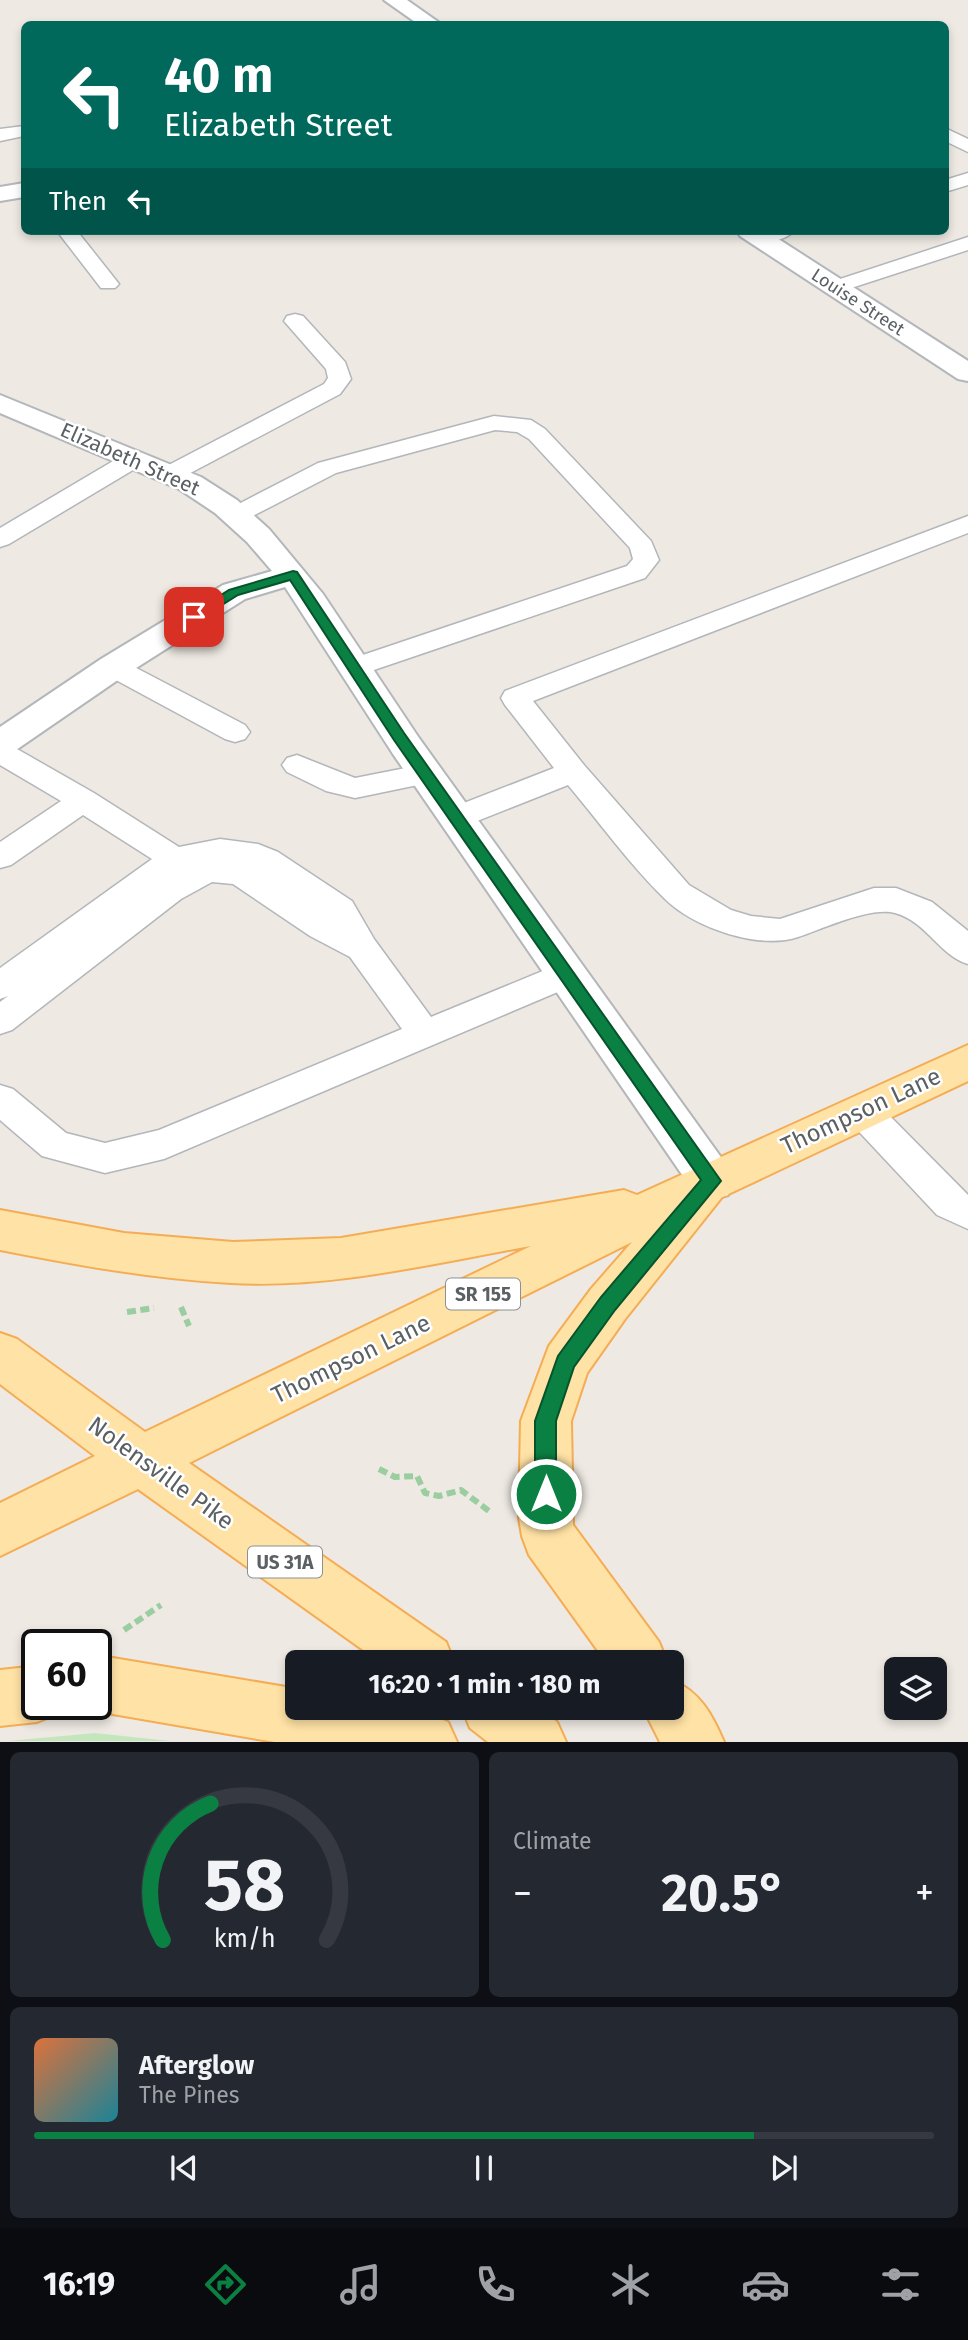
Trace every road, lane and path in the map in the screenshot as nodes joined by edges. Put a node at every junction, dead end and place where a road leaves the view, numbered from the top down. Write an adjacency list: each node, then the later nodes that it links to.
1 (394, 0): 2 (street)
2 (426, 21)
3 (21, 132): 4 (lane)
4 (0, 135)
5 (949, 136): 6 (lane)
6 (968, 146)
7 (968, 179): 8 (lane)
8 (949, 185)
9 (21, 190): 10 (street)
10 (0, 194)
11 (70, 235): 14 (lane)
12 (767, 235): 15 (street, Louise Street)
13 (968, 243): 15 (lane)
14 (108, 284)
15 (835, 287): 17 (street, Louise Street)
16 (295, 321): 20 (lane)
17 (968, 373)
18 (0, 403): 19 (street, Elizabeth Street)
19 (134, 459): 20 (street, Elizabeth Street); 23 (lane)
20 (170, 474): 21 (street, Elizabeth Street)
21 (236, 515): 24 (street, Elizabeth Street); 26 (lane)
22 (968, 524): 31 (lane)
23 (0, 539)
24 (293, 575): 25 (street); 26 (street, Elizabeth Street)
25 (114, 667): 27 (lane); 28 (street)
26 (355, 667): 32 (street, Elizabeth Street)
27 (235, 732)
28 (0, 744)
29 (0, 752): 33 (lane)
30 (297, 765): 32 (lane)
31 (573, 772): 34 (lane); 38 (lane)
32 (426, 774): 34 (street, Elizabeth Street)
33 (82, 800): 35 (lane); 36 (lane)
34 (457, 818): 39 (street, Elizabeth Street)
35 (0, 857)
36 (175, 859): 37 (lane); 40 (lane)
37 (362, 948): 41 (lane); 42 (lane)
38 (968, 952)
39 (567, 974): 42 (lane); 46 (street, Elizabeth Street)
40 (0, 986)
41 (0, 1021)
42 (424, 1033): 44 (lane)
43 (968, 1062): 45 (main road, Thompson Lane / SR 155)
44 (0, 1100)
45 (862, 1111): 46 (main road, Thompson Lane / SR 155); 48 (lane)
46 (712, 1181): 47 (main road, Thompson Lane / SR 155); 58 (main road)
47 (667, 1202): 49 (main road); 51 (main road, Thompson Lane / SR 155)
48 (962, 1213)
49 (0, 1230)
50 (0, 1355): 51 (main road, Nolensville Pike / US 31A)
51 (144, 1462): 54 (main road, Thompson Lane / SR 155); 57 (main road, Nolensville Pike / US 31A)
52 (379, 1469): 53 (path)
53 (491, 1513)
54 (0, 1530)
55 (161, 1605): 56 (path)
56 (118, 1634)
57 (409, 1650)
58 (630, 1650)
59 (112, 1686): 64 (main road)
60 (21, 1696): 61 (main road)
61 (0, 1698)
62 (507, 1720): 65 (main road)
63 (680, 1720): 66 (main road)
64 (429, 1741)
65 (537, 1741)
66 (695, 1741)

